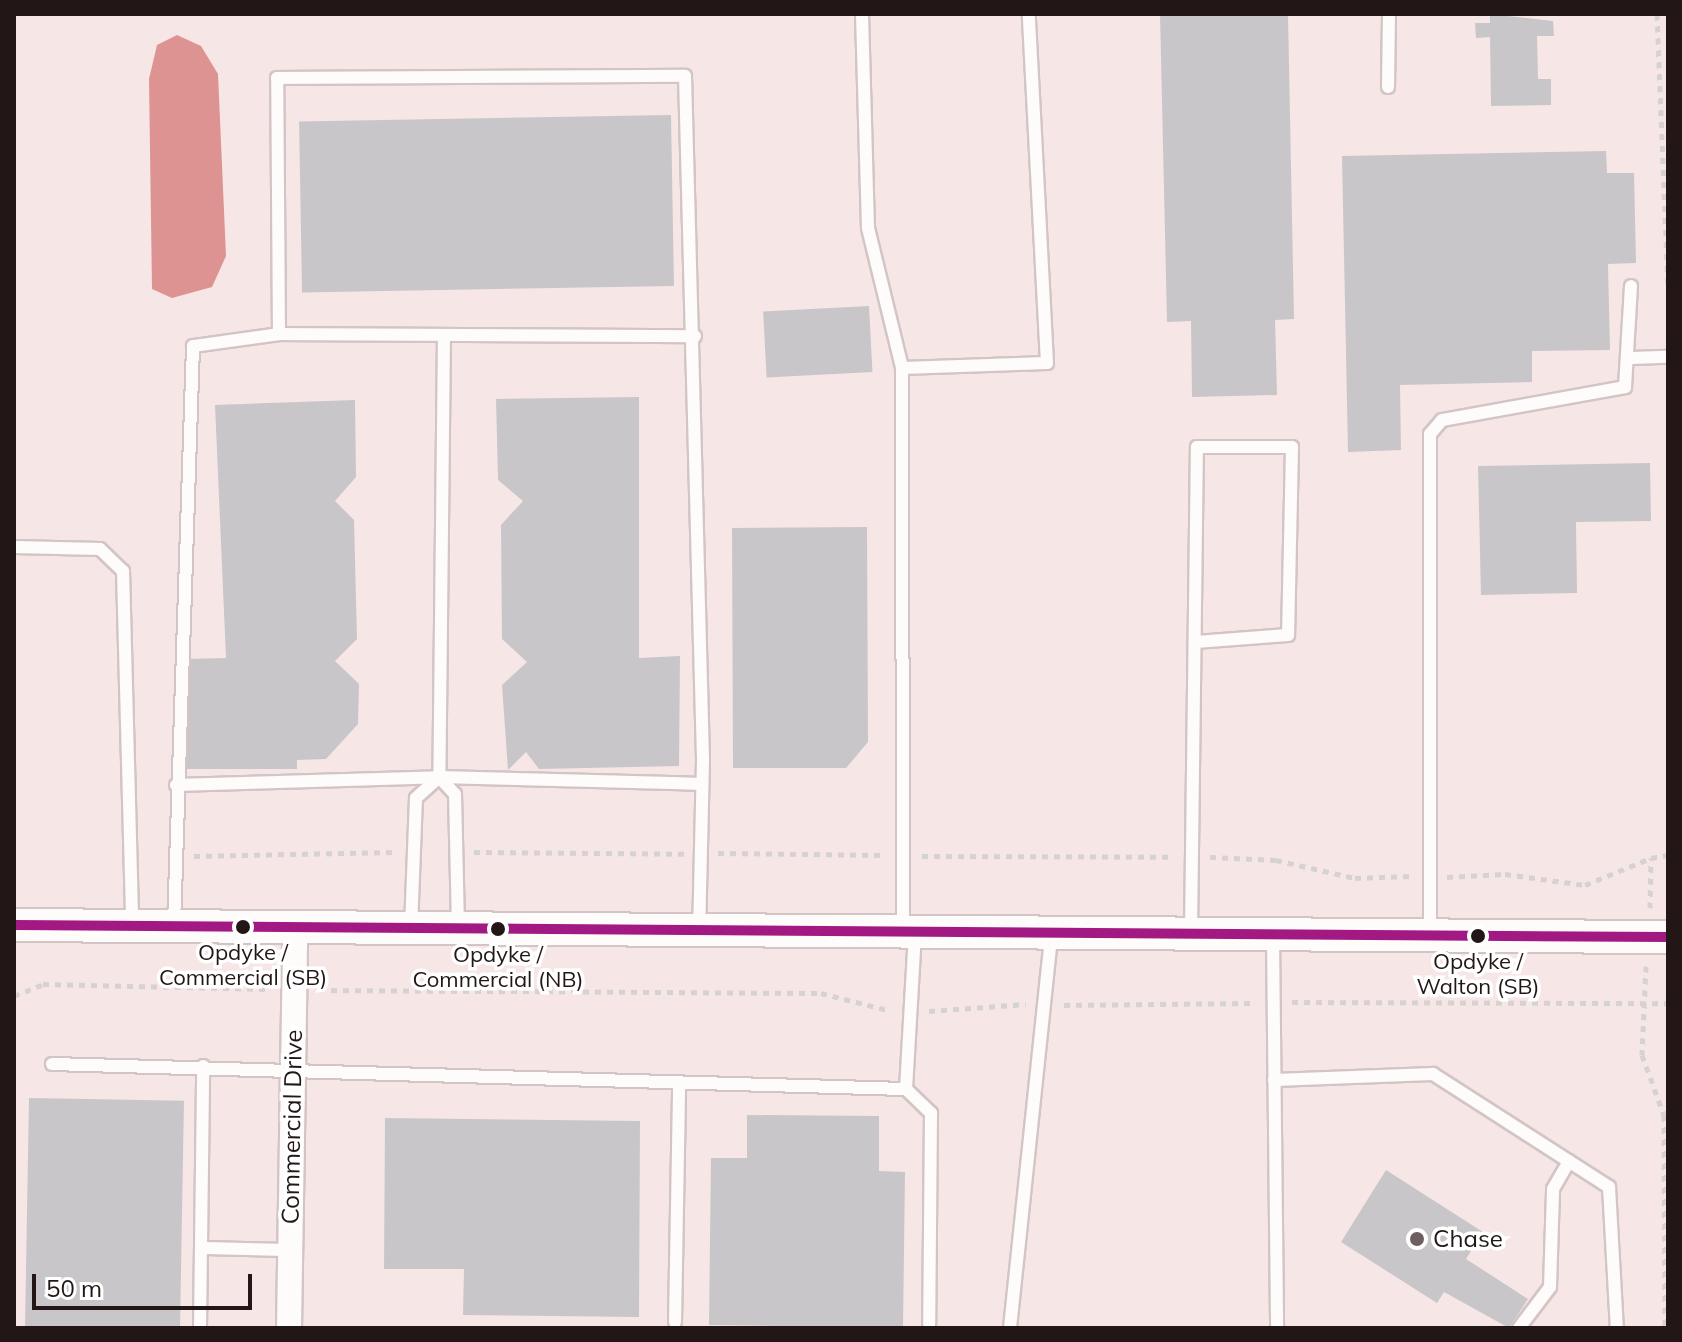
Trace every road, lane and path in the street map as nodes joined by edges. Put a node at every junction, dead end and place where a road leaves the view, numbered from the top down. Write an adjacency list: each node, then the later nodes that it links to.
1 (862, 14): 13 (lane)
2 (1029, 14): 13 (lane)
3 (1389, 14): 5 (lane)
4 (1657, 14): 7 (path)
5 (1388, 87)
6 (1631, 286): 12 (lane)
7 (1668, 288)
8 (279, 334): 9 (lane); 10 (lane); 18 (lane)
9 (444, 335): 10 (lane); 16 (lane)
10 (695, 336): 17 (lane)
11 (1668, 357): 12 (lane)
12 (1631, 358): 32 (lane)
13 (902, 368): 28 (lane)
14 (14, 547): 22 (lane)
15 (1195, 642): 15 (lane); 30 (lane)
16 (439, 777): 17 (lane); 18 (lane); 25 (lane); 26 (lane)
17 (702, 784): 27 (lane)
18 (176, 785): 23 (lane)
19 (1668, 855): 20 (path)
20 (1652, 878)
21 (14, 925): 22 (main road)
22 (132, 926): 23 (main road)
23 (174, 926): 24 (main road)
24 (295, 927): 25 (main road); 34 (street, Commercial Drive)
25 (411, 928): 26 (main road)
26 (458, 929): 27 (main road)
27 (699, 930): 28 (main road)
28 (909, 931): 29 (main road); 40 (lane)
29 (1052, 932): 30 (main road); 39 (lane)
30 (1191, 933): 31 (main road)
31 (1273, 934): 32 (main road); 37 (lane)
32 (1430, 935): 33 (main road)
33 (1668, 937)
34 (294, 989): 35 (path); 40 (path); 43 (street, Commercial Drive)
35 (14, 996)
36 (1644, 999): 37 (path); 38 (path); 58 (path)
37 (1273, 1003): 39 (path); 44 (lane)
38 (1668, 1003)
39 (1045, 1005): 40 (path); 54 (lane)
40 (910, 1011): 46 (lane)
41 (52, 1064): 42 (lane)
42 (203, 1066): 43 (lane); 48 (lane)
43 (293, 1068): 45 (lane); 49 (street, Commercial Drive)
44 (1274, 1080): 47 (lane); 55 (lane)
45 (679, 1084): 46 (lane); 50 (lane)
46 (906, 1089): 51 (lane)
47 (1569, 1161): 56 (lane); 57 (lane)
48 (201, 1248): 49 (lane); 52 (lane)
49 (290, 1250): 53 (street, Commercial Drive)
50 (675, 1322)
51 (929, 1324)
52 (200, 1328)
53 (289, 1328)
54 (1010, 1328)
55 (1277, 1328)
56 (1519, 1328)
57 (1617, 1328)
58 (1665, 1328)

